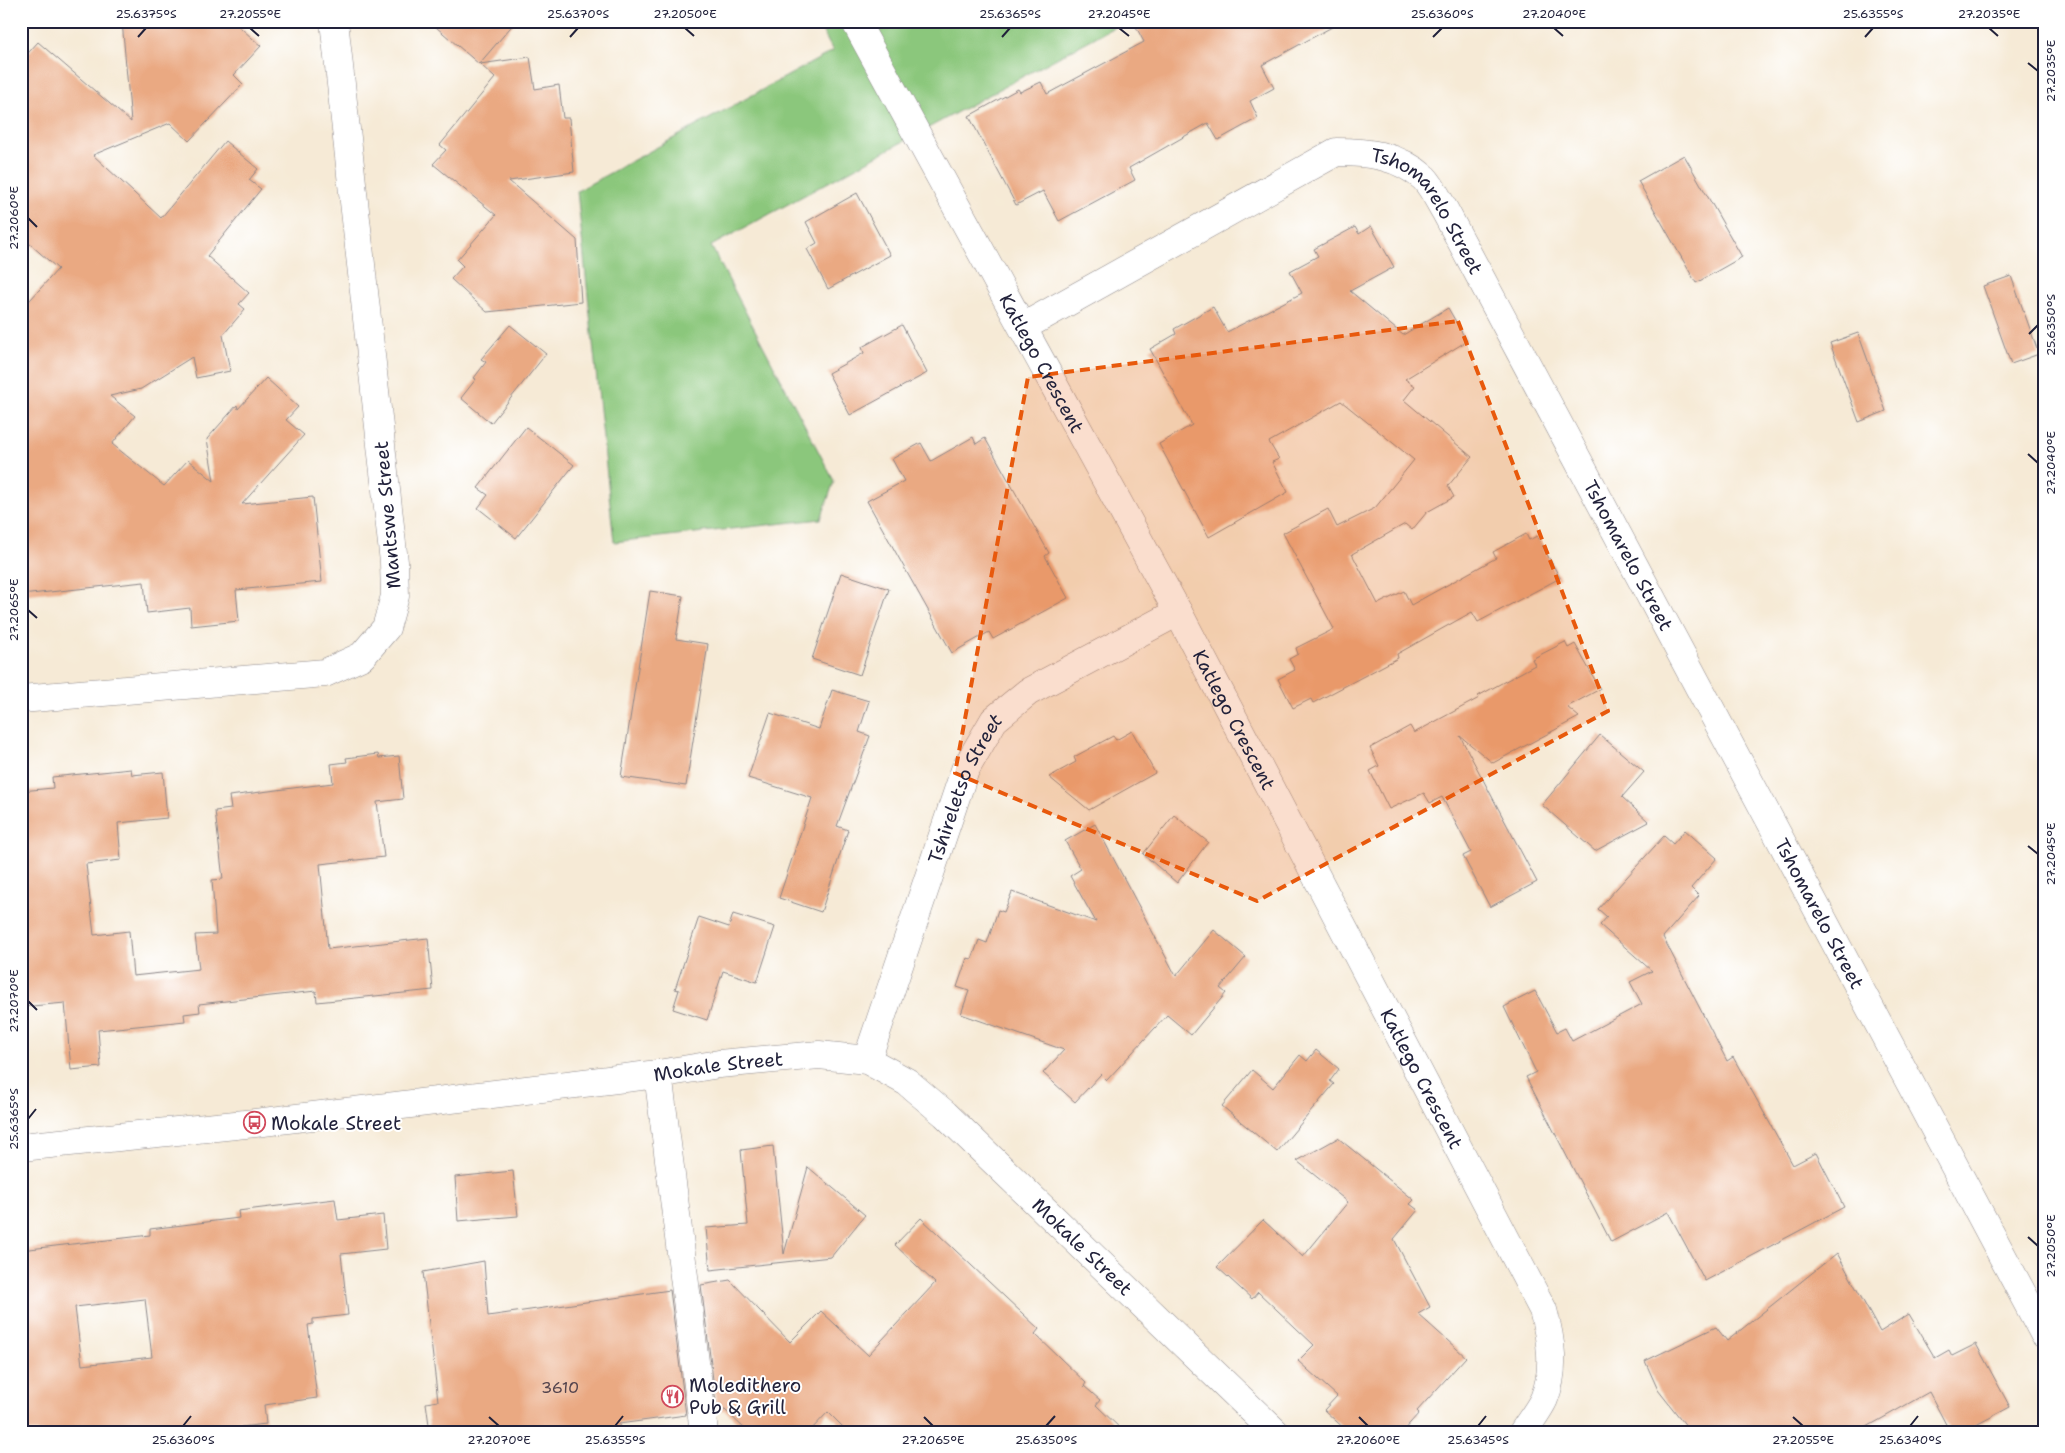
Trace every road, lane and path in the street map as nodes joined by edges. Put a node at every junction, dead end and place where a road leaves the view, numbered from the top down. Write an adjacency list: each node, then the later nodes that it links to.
1 (334, 21): 5 (street, Mantswe Street)
2 (855, 21): 3 (street, Katlego Crescent)
3 (1023, 327): 4 (street, Katlego Crescent); 9 (street, Tshomarelo Street)
4 (1178, 612): 6 (street, Tshireletso Street); 12 (street, Katlego Crescent)
5 (21, 699)
6 (867, 1060): 7 (street, Mokale Street); 11 (street, Mokale Street)
7 (658, 1074): 8 (street, Mokale Street); 10 (street)
8 (21, 1147)
9 (2044, 1334)
10 (704, 1432)
11 (1275, 1432)
12 (1523, 1432)

